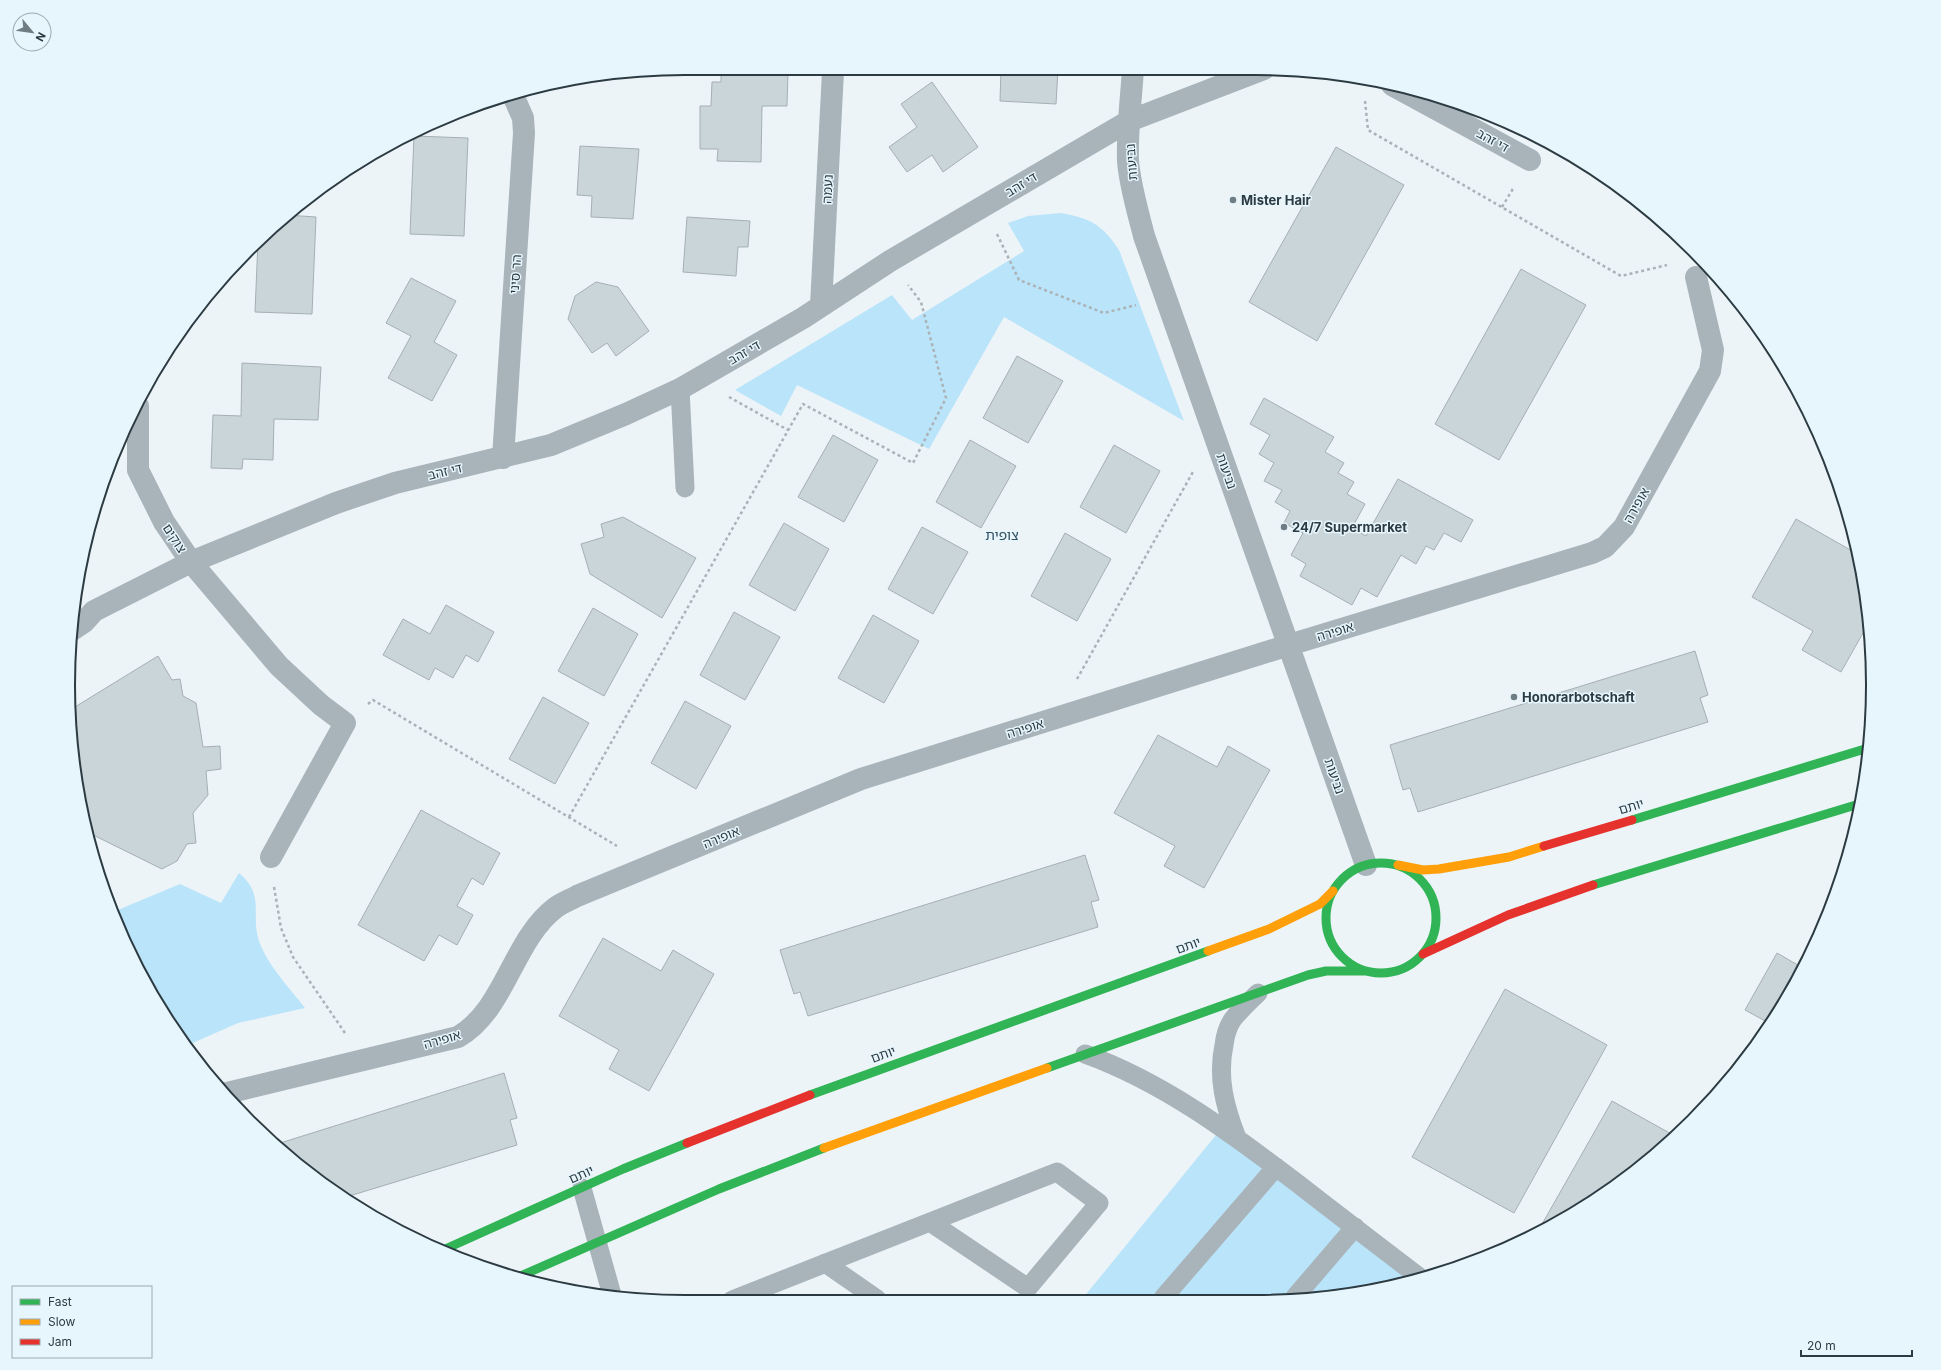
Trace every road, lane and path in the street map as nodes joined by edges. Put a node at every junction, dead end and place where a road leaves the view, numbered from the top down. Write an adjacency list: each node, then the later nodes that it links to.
1 (833, 75): 14 (street, נעמה)
2 (1133, 75): 7 (street, נביעות)
3 (1248, 75): 7 (street, די זהב)
4 (1365, 93): 11 (path)
5 (1411, 95): 8 (street, די זהב)
6 (515, 100): 19 (street, הר סיני)
7 (1129, 121): 9 (street, די זהב); 13 (street, נביעות)
8 (1530, 160)
9 (984, 206): 10 (street, די זהב); 13 (path)
10 (890, 262): 14 (street, די זהב); 17 (path)
11 (1671, 264)
12 (1696, 277): 23 (street, אופירה)
13 (1167, 298): 18 (street, נביעות)
14 (821, 306): 15 (street, די זהב)
15 (689, 384): 17 (path); 19 (street, די זהב); 20 (lane)
16 (138, 415): 21 (street, צוקים)
17 (788, 430): 28 (path)
18 (1214, 433): 23 (street, נביעות); 24 (path)
19 (503, 458): 21 (street, די זהב)
20 (685, 488)
21 (191, 562): 22 (street, צוקים); 25 (street)
22 (78, 626)
23 (1289, 645): 24 (street, אופירה); 30 (street, נביעות)
24 (1055, 718): 32 (street, אופירה)
25 (345, 722): 28 (path); 29 (street)
26 (1863, 750): 31 (main road, יותם)
27 (1854, 806): 34 (main road)
28 (569, 817): 32 (path)
29 (271, 857): 38 (path)
30 (1366, 865): 31 (main road); 33 (main road)
31 (1398, 865): 34 (main road)
32 (650, 866): 38 (street, אופירה)
33 (1333, 891): 35 (main road); 42 (main road, יותם)
34 (1423, 954): 35 (main road)
35 (1365, 971): 36 (main road)
36 (1258, 993): 37 (main road); 40 (lane)
37 (1085, 1054): 40 (lane); 45 (main road)
38 (364, 1060): 39 (street, אופירה)
39 (231, 1092)
40 (1237, 1138): 41 (lane)
41 (1276, 1167): 44 (lane); 54 (lane)
42 (582, 1188): 45 (lane); 46 (main road, יותם)
43 (930, 1222): 43 (lane); 47 (lane)
44 (1355, 1227): 48 (lane); 51 (lane)
45 (597, 1242): 49 (main road); 50 (lane)
46 (449, 1247)
47 (825, 1263): 52 (lane); 53 (lane)
48 (1416, 1273)
49 (526, 1274)
50 (611, 1291)
51 (1298, 1294)
52 (745, 1295)
53 (871, 1295)
54 (1166, 1295)

